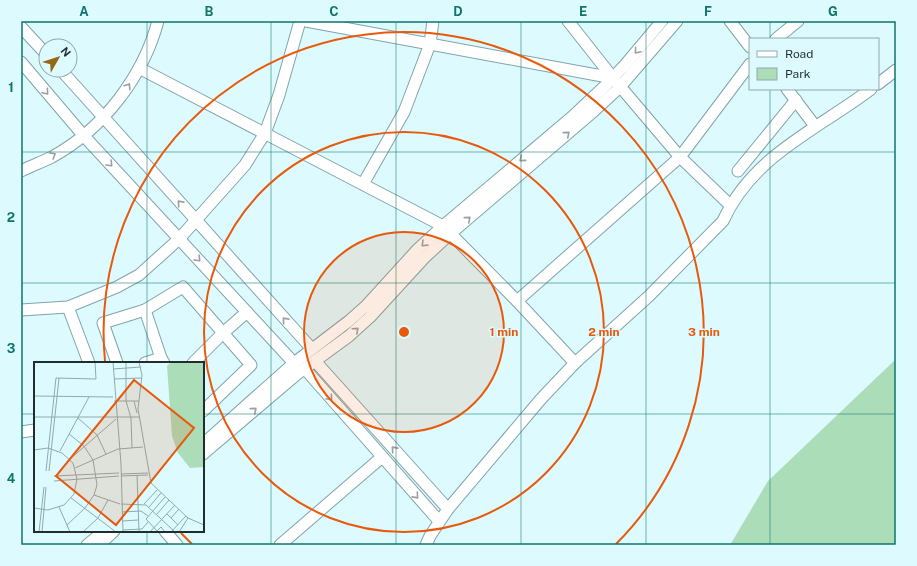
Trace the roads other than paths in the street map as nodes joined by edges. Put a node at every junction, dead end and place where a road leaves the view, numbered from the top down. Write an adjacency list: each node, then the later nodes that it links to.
1 (158, 21): 17 (street)
2 (300, 21): 28 (street)
3 (306, 21): 12 (street)
4 (433, 21): 12 (street)
5 (568, 21): 20 (street)
6 (662, 21): 20 (street, one-way to 20)
7 (677, 21): 22 (street)
8 (730, 21): 14 (street)
9 (798, 21): 11 (street)
10 (21, 26): 13 (street)
11 (777, 38)
12 (430, 44): 20 (street); 33 (street)
13 (38, 45)
14 (749, 46)
15 (21, 62): 29 (street, one-way to 29)
16 (749, 65): 30 (street)
17 (139, 68): 26 (street, one-way to 17); 28 (street)
18 (896, 70): 21 (street)
19 (68, 78): 26 (street)
20 (613, 78): 22 (street); 36 (street, one-way to 36)
21 (879, 83)
22 (620, 87): 30 (street); 36 (street, one-way to 22)
23 (788, 90): 25 (street)
24 (870, 90): 27 (street)
25 (796, 100): 27 (street); 32 (street)
26 (104, 116): 29 (street); 35 (street, one-way to 26)
27 (815, 126): 34 (street)
28 (265, 133): 33 (street); 35 (street)
29 (83, 135): 31 (street, one-way to 29); 37 (street, one-way to 37)
30 (680, 157): 34 (street); 38 (street)
31 (21, 171)
32 (738, 171)
33 (363, 184): 36 (street)
34 (730, 205): 51 (street)
35 (196, 220): 37 (street); 44 (street, one-way to 35)
36 (446, 230): 38 (street); 44 (street, one-way to 44); 46 (street, one-way to 36)
37 (179, 239): 39 (street); 42 (street, one-way to 42)
38 (517, 301): 51 (street)
39 (68, 307): 40 (street); 47 (street)
40 (21, 310)
41 (145, 310): 43 (street); 45 (street); 48 (street)
42 (247, 312): 43 (street); 52 (street)
43 (223, 333): 50 (street); 54 (street)
44 (312, 349): 52 (street)
45 (162, 360): 49 (street)
46 (315, 361): 53 (street); 60 (street, one-way to 46)
47 (89, 362)
48 (118, 362)
49 (151, 362)
50 (194, 362)
51 (575, 363): 60 (street)
52 (294, 364): 57 (street)
53 (304, 369): 58 (street, one-way to 53); 59 (street, one-way to 59)
54 (204, 410)
55 (34, 430): 56 (street)
56 (21, 432)
57 (204, 443)
58 (204, 453)
59 (382, 457): 61 (street, one-way to 61); 67 (street)
60 (448, 509): 61 (street)
61 (439, 521): 68 (street)
62 (113, 532): 64 (street)
63 (166, 532): 66 (street)
64 (103, 540): 65 (street)
65 (87, 545)
66 (177, 545)
67 (280, 545)
68 (426, 545)

